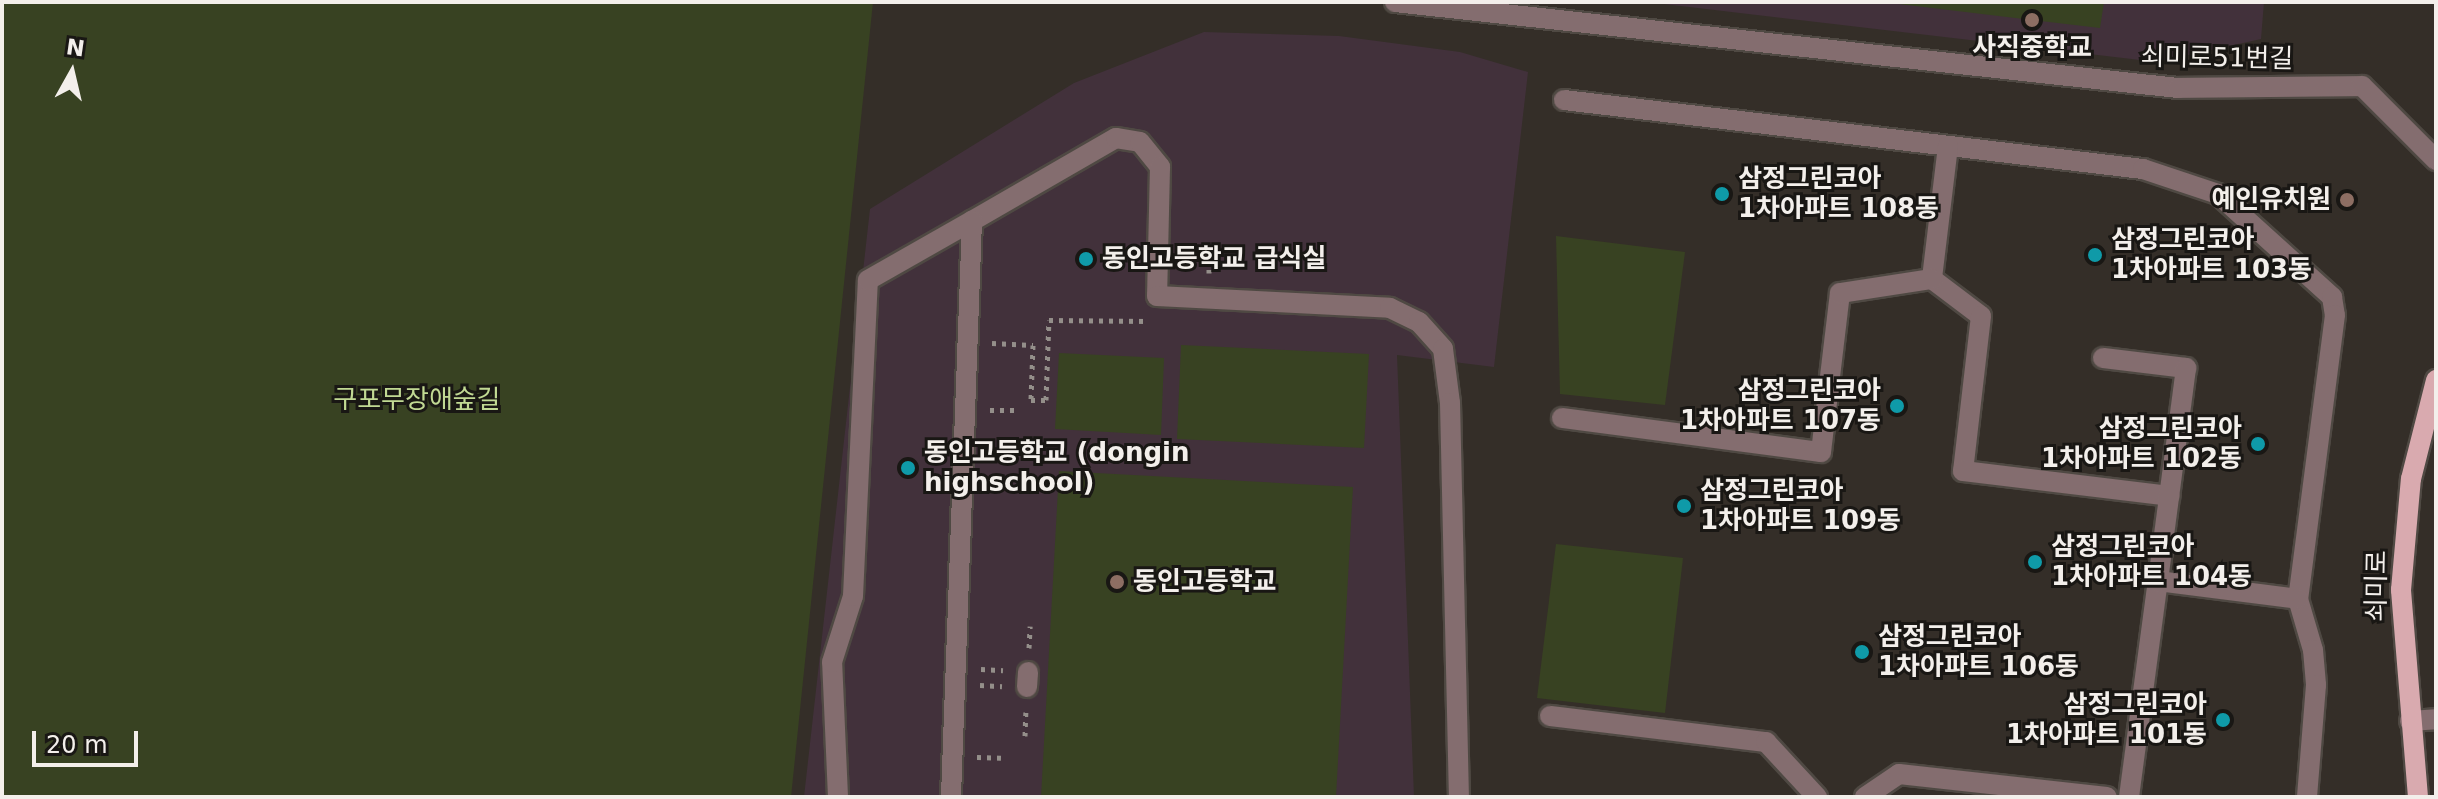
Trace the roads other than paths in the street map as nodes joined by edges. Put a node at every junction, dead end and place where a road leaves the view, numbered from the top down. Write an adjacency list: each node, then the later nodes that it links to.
1 (1395, 2): 4 (street, 쇠미로51번길)
2 (1564, 100): 3 (street)
3 (1948, 146): 6 (street); 12 (street)
4 (2436, 160)
5 (972, 221): 16 (street); 17 (street); 18 (street)
6 (1932, 279): 9 (street); 10 (street)
7 (2103, 358): 10 (street)
8 (2436, 380): 15 (main road, 쇠미로)
9 (1562, 418)
10 (2169, 496): 11 (street)
11 (2158, 581): 12 (street); 22 (street)
12 (2298, 599): 23 (street)
13 (1550, 716): 19 (street)
14 (2436, 719): 15 (street)
15 (2410, 721): 24 (main road, 쇠미로)
16 (838, 797)
17 (951, 797)
18 (1459, 797)
19 (1817, 797)
20 (1865, 797): 21 (street)
21 (2107, 797)
22 (2129, 797)
23 (2307, 797)
24 (2418, 797)

